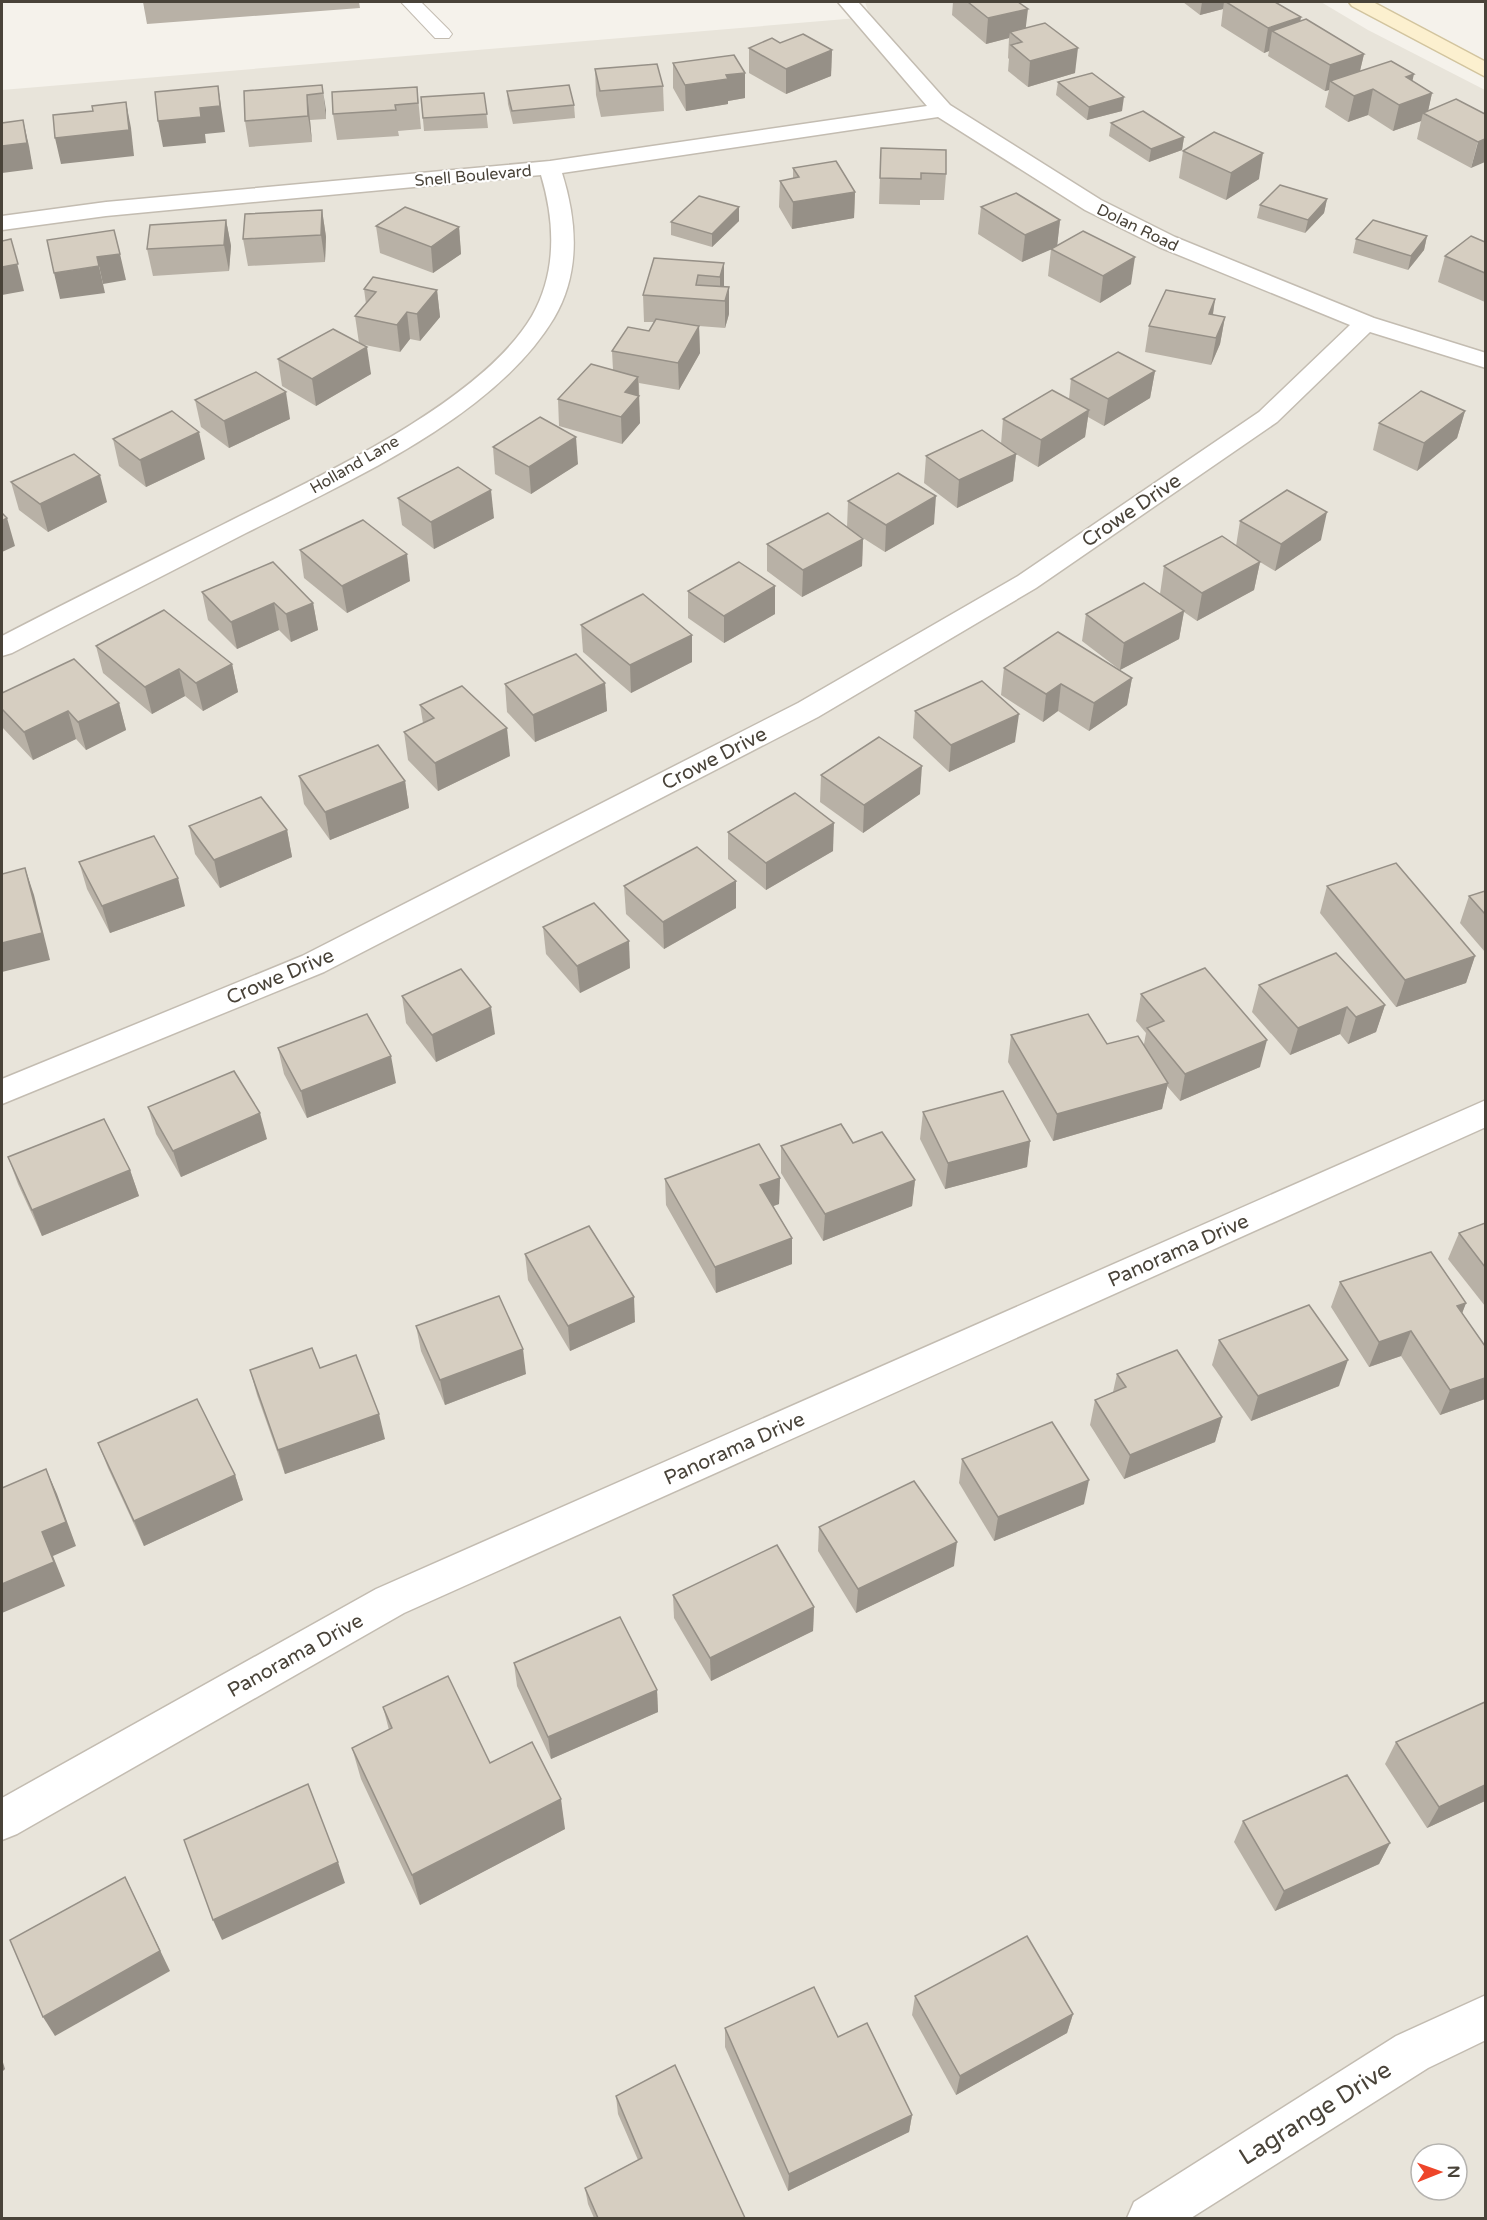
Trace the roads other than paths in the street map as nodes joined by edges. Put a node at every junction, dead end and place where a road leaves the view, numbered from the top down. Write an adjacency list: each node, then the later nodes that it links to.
1 (411, 2): 4 (lane)
2 (848, 2): 6 (street, Dolan Road)
3 (1359, 2): 5 (main road)
4 (442, 34)
5 (1485, 71)
6 (942, 110): 7 (street, Snell Boulevard); 9 (street, Dolan Road)
7 (550, 168): 8 (street, Snell Boulevard); 11 (street, Holland Lane)
8 (2, 223)
9 (1366, 323): 10 (street, Dolan Road); 12 (street, Crowe Drive)
10 (1485, 361)
11 (2, 647)
12 (2, 1092)
13 (1485, 1113): 14 (street, Panorama Drive)
14 (2, 1820)
15 (1485, 2017): 16 (street, Lagrange Drive)
16 (1150, 2218)

